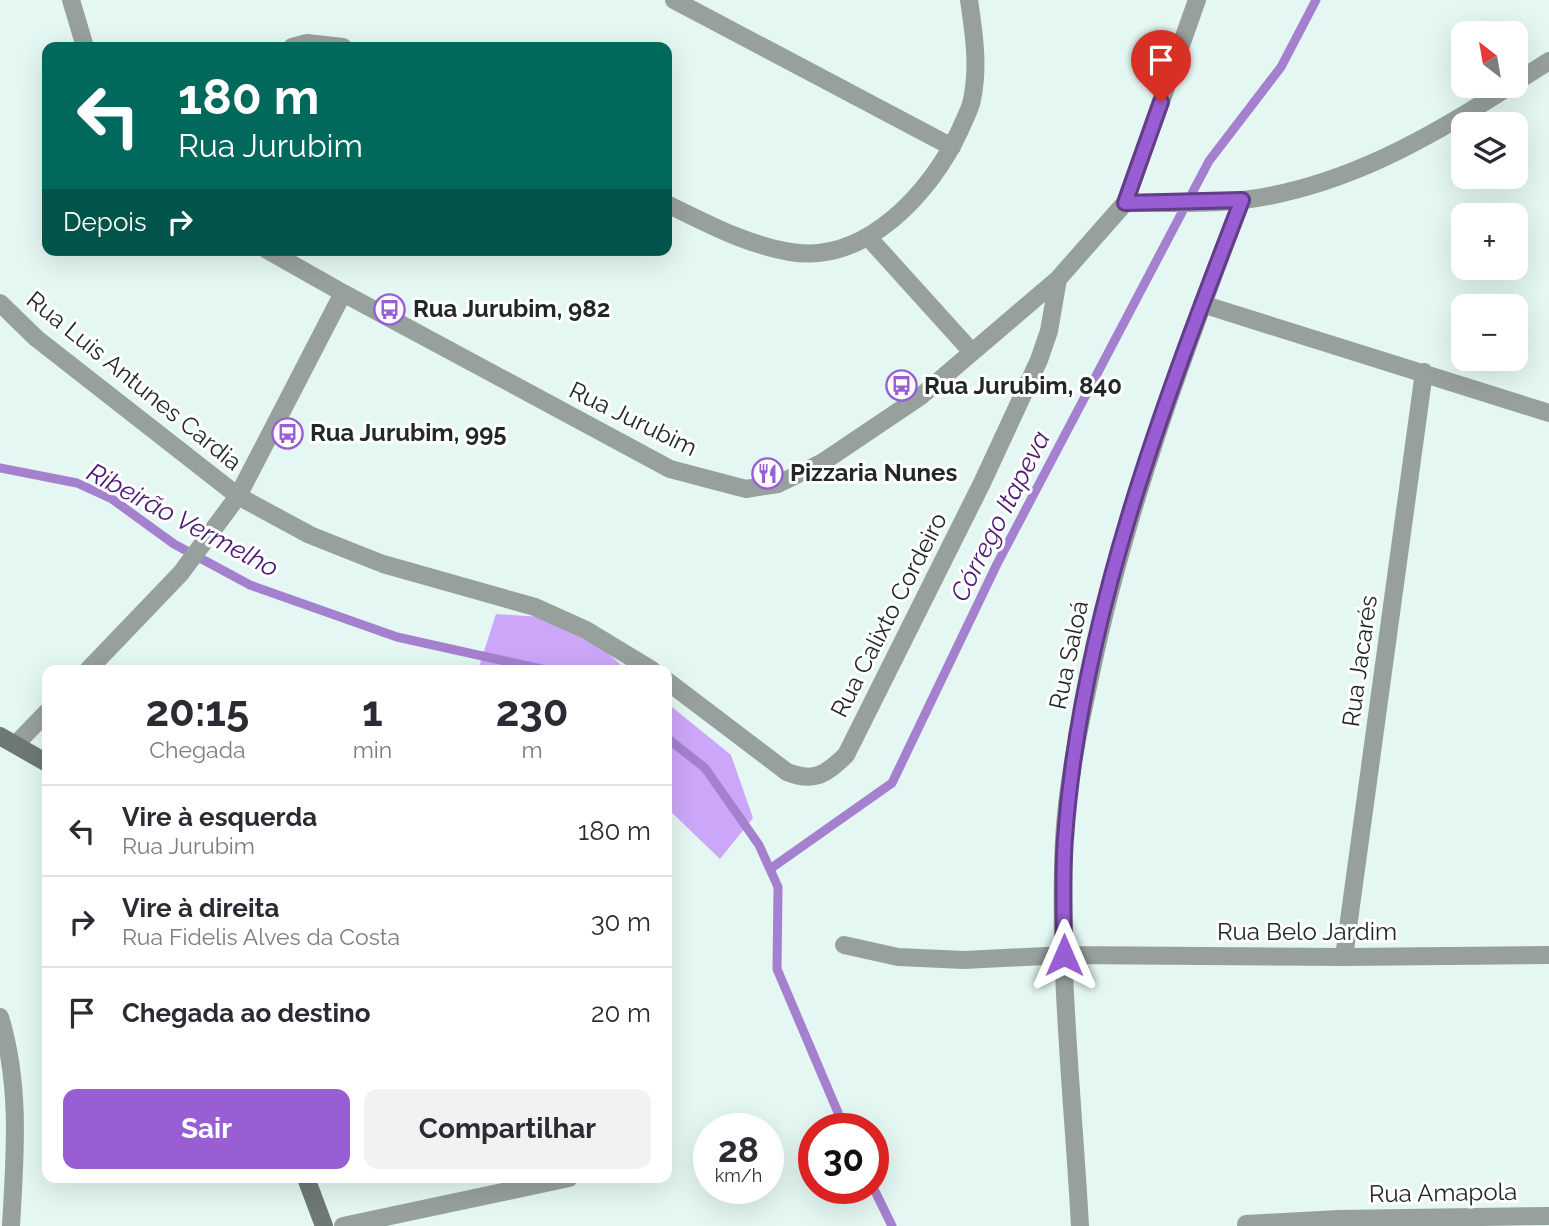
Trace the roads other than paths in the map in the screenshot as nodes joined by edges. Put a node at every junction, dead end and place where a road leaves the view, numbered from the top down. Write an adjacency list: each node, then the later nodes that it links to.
1 (71, 0): 5 (street)
2 (674, 0): 9 (street)
3 (968, 0): 9 (street)
4 (1197, 0): 11 (street)
5 (84, 42)
6 (1549, 61): 7 (street)
7 (1528, 74)
8 (1490, 98): 10 (street)
9 (952, 148): 13 (street)
10 (1242, 200): 11 (street); 18 (street, Rua Saloá)
11 (1125, 203): 15 (street, Rua Jurubim)
12 (672, 206): 13 (street)
13 (868, 237): 19 (street)
14 (278, 256): 16 (street, Rua Jurubim)
15 (1058, 279): 19 (street, Rua Jurubim); 25 (street, Rua Calixto Cordeiro)
16 (343, 293): 19 (street, Rua Jurubim); 22 (street)
17 (0, 303): 22 (street, Rua Luis Antunes Cardia)
18 (1202, 304): 20 (street); 30 (street, Rua Saloá)
19 (972, 352)
20 (1424, 372): 21 (street); 32 (street, Rua Jacarés)
21 (1549, 413)
22 (238, 496): 23 (street); 24 (street, Rua Luis Antunes Cardia)
23 (93, 665)
24 (644, 665)
25 (672, 685)
26 (42, 716): 27 (street)
27 (8, 740): 28 (main road)
28 (42, 760)
29 (844, 945): 30 (street, Rua Belo Jardim)
30 (1064, 955): 32 (street, Rua Belo Jardim); 42 (street, Rua Saloá)
31 (1549, 955): 32 (street, Rua Belo Jardim)
32 (1344, 957)
33 (0, 1017): 39 (street)
34 (308, 1183): 40 (main road)
35 (545, 1183): 41 (street)
36 (1549, 1216): 37 (street, Rua Amapola)
37 (1338, 1222): 38 (street, Rua Amapola)
38 (1246, 1224)
39 (11, 1226)
40 (324, 1226)
41 (343, 1226)
42 (1080, 1226)

